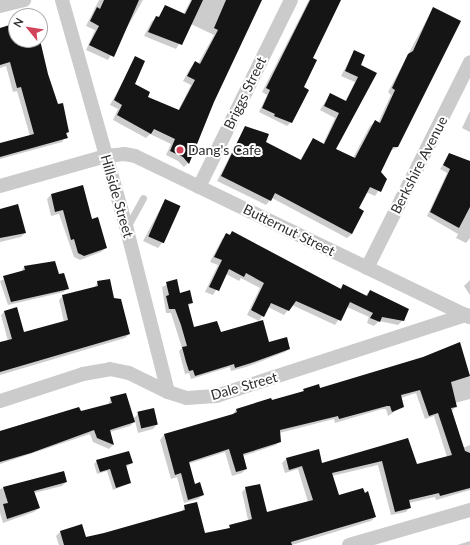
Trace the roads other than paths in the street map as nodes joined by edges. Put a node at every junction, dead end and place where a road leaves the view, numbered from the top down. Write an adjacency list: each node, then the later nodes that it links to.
1 (24, 0): 4 (street)
2 (291, 0): 8 (street, Briggs Street)
3 (65, 2): 6 (street, Hillside Street)
4 (0, 6)
5 (470, 62): 11 (street, Berkshire Avenue)
6 (106, 156): 7 (street, Butternut Street); 8 (street, Butternut Street); 10 (street, Hillside Street)
7 (0, 186)
8 (199, 187): 11 (street, Butternut Street)
9 (144, 198): 10 (lane)
10 (127, 228): 13 (street, Hillside Street)
11 (367, 268): 12 (street, Butternut Street)
12 (468, 316): 13 (street, Dale Street)
13 (168, 392): 14 (street, Dale Street)
14 (0, 401)
15 (470, 510): 16 (street)
16 (349, 545)

